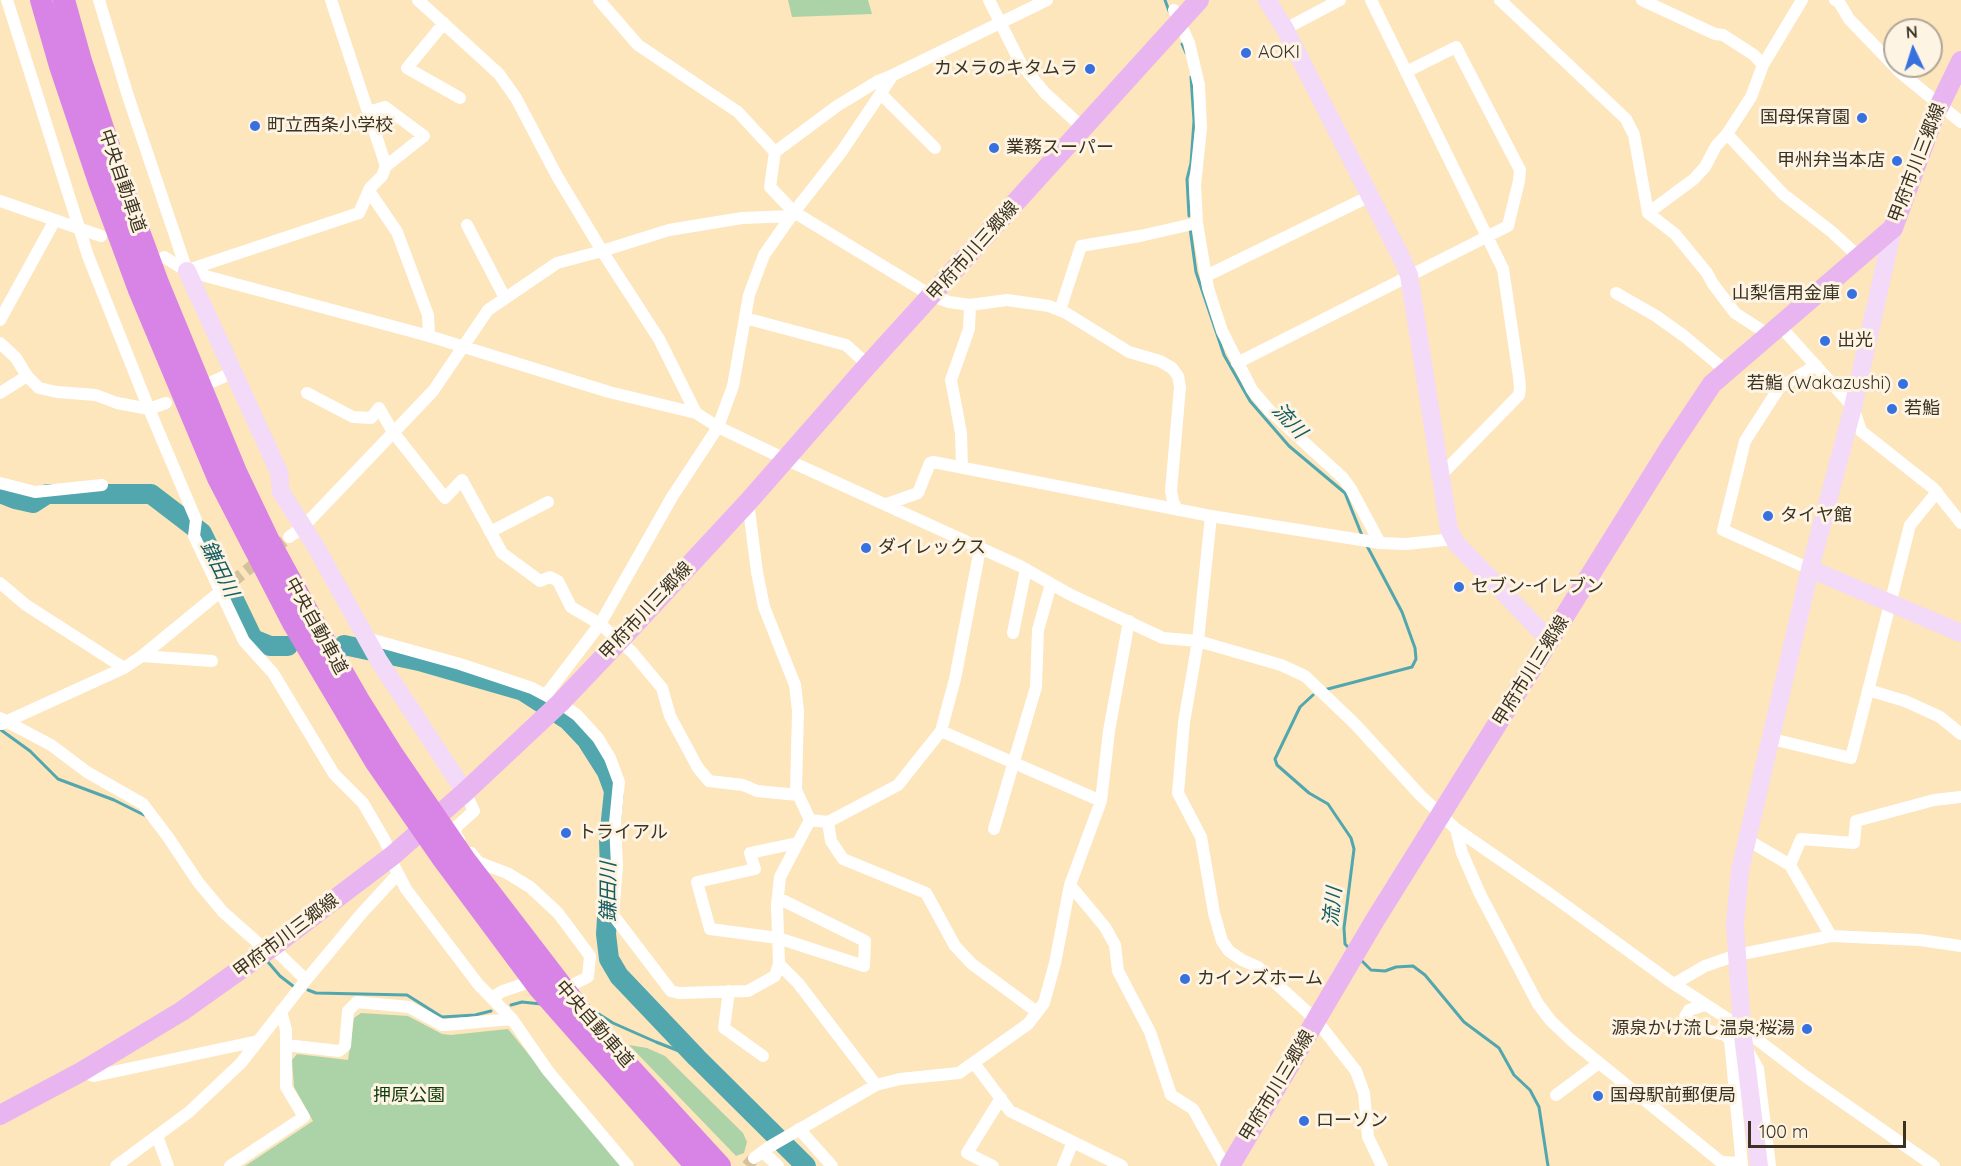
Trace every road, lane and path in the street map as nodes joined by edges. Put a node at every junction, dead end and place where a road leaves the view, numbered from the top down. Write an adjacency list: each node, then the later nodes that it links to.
1 (8, 0): 45 (street)
2 (41, 0): 146 (highway, 中央自動車道)
3 (64, 0): 147 (highway, 中央自動車道)
4 (99, 0): 51 (street)
5 (331, 0): 29 (street)
6 (418, 0): 19 (street)
7 (599, 0): 34 (street)
8 (989, 0): 20 (street)
9 (1047, 0): 20 (street)
10 (1199, 0): 18 (main road, 甲府市川三郷線)
11 (1268, 0): 21 (street)
12 (1340, 0): 21 (street)
13 (1371, 0): 24 (street)
14 (1642, 0): 23 (street)
15 (1802, 0): 23 (street)
16 (1835, 0): 28 (street)
17 (1506, 2): 39 (street)
18 (1177, 16): 31 (main road, 甲府市川三郷線); 42 (street)
19 (444, 23): 27 (street); 48 (street)
20 (1000, 23): 25 (street); 31 (street)
21 (1285, 29): 37 (street)
22 (1961, 61): 28 (main road, 甲府市川三郷線)
23 (1763, 64): 32 (street)
24 (1406, 72): 47 (street); 47 (street)
25 (893, 75): 26 (street); 34 (street)
26 (881, 94): 33 (street); 40 (street)
27 (460, 98)
28 (1939, 104): 30 (street); 44 (main road, 甲府市川三郷線)
29 (368, 112): 35 (street); 35 (street)
30 (1961, 122)
31 (1083, 128): 55 (main road, 甲府市川三郷線)
32 (1727, 134): 39 (street); 50 (street)
33 (935, 148)
34 (774, 152): 40 (street)
35 (386, 166): 36 (street)
36 (369, 191): 51 (street); 62 (street)
37 (1370, 196): 52 (street); 53 (street)
38 (0, 201): 41 (street)
39 (1648, 213): 61 (street)
40 (793, 214): 48 (street); 55 (street); 59 (street)
41 (55, 220): 45 (street); 60 (street)
42 (1197, 223): 53 (street); 58 (street)
43 (467, 225): 56 (street)
44 (1893, 228): 50 (main road, 甲府市川三郷線); 75 (street)
45 (81, 230): 46 (street); 76 (street)
46 (101, 236)
47 (1488, 236): 52 (street); 82 (street)
48 (602, 251): 56 (street); 77 (street)
49 (164, 257): 51 (street)
50 (1860, 258): 61 (main road, 甲府市川三郷線)
51 (187, 271): 62 (street); 69 (street)
52 (1409, 275): 65 (street); 82 (street)
53 (1206, 276): 65 (street)
54 (1616, 293): 68 (street)
55 (932, 296): 57 (street); 66 (main road, 甲府市川三郷線)
56 (505, 298): 64 (street)
57 (970, 305): 58 (street); 81 (street)
58 (1060, 310): 89 (street)
59 (745, 318): 66 (street); 78 (street)
60 (0, 320)
61 (1775, 330): 67 (street); 68 (main road, 甲府市川三郷線)
62 (429, 336): 64 (street)
63 (0, 343): 70 (street)
64 (462, 347): 77 (street); 79 (street)
65 (1237, 363): 95 (street)
66 (868, 365): 80 (main road, 甲府市川三郷線)
67 (1816, 365): 75 (street); 98 (street)
68 (1726, 371): 111 (main road, 甲府市川三郷線)
69 (234, 372): 71 (street); 92 (street)
70 (27, 376): 72 (street); 76 (street)
71 (214, 381)
72 (0, 393)
73 (307, 393): 79 (street)
74 (166, 403): 76 (street)
75 (1853, 407): 85 (street); 98 (street)
76 (149, 409): 102 (street)
77 (696, 413): 78 (street)
78 (718, 427): 80 (street); 105 (street)
79 (393, 432): 92 (street); 93 (street)
80 (786, 459): 87 (main road, 甲府市川三郷線); 88 (street)
81 (963, 468): 88 (street); 89 (street)
82 (1441, 475): 94 (street)
83 (0, 483): 84 (street)
84 (102, 485)
85 (1937, 492): 91 (street); 103 (street)
86 (548, 502): 93 (street)
87 (748, 502): 109 (main road, 甲府市川三郷線); 123 (street)
88 (887, 504): 96 (street)
89 (1177, 510): 90 (street)
90 (1211, 516): 95 (street); 110 (street)
91 (1961, 523)
92 (296, 532): 108 (street)
93 (490, 532): 105 (street)
94 (1454, 539): 95 (street); 111 (street)
95 (1376, 543)
96 (980, 549): 97 (street); 118 (street)
97 (1026, 569): 101 (street); 106 (street)
98 (1810, 569): 103 (street); 120 (street)
99 (232, 582): 102 (street)
100 (0, 583): 114 (street)
101 (1051, 584): 104 (street); 121 (street)
102 (220, 592): 112 (street); 133 (street)
103 (1890, 603): 107 (street); 115 (street)
104 (1129, 621): 110 (street); 125 (street)
105 (600, 624): 109 (street); 116 (street)
106 (1013, 633)
107 (1961, 633)
108 (367, 639): 116 (street); 122 (street)
109 (620, 640): 116 (main road, 甲府市川三郷線); 123 (street)
110 (1198, 641): 126 (street); 154 (street)
111 (1550, 641): 126 (main road, 甲府市川三郷線)
112 (142, 656): 113 (street); 114 (street)
113 (212, 661)
114 (124, 668): 117 (street)
115 (1868, 690): 119 (street); 120 (street)
116 (553, 699): 122 (main road, 甲府市川三郷線); 148 (street)
117 (2, 721): 141 (street)
118 (941, 731): 121 (street); 128 (street)
119 (1961, 734)
120 (1772, 739): 131 (street)
121 (1013, 762): 125 (street); 129 (street)
122 (465, 792): 133 (main road, 甲府市川三郷線); 147 (street)
123 (798, 795): 127 (street)
124 (1961, 797): 134 (street)
125 (1101, 801): 136 (street)
126 (1441, 815): 130 (street); 154 (main road, 甲府市川三郷線)
127 (810, 820): 128 (street); 132 (street)
128 (828, 822): 152 (street)
129 (994, 829)
130 (1456, 829): 145 (street); 162 (street)
131 (1746, 839): 134 (street); 142 (street)
132 (797, 843): 137 (street); 139 (street)
133 (392, 856): 135 (street); 141 (main road, 甲府市川三郷線)
134 (1790, 865): 138 (street)
135 (398, 875): 144 (street); 149 (street)
136 (1070, 885): 152 (street); 184 (street)
137 (778, 898): 139 (street); 139 (street)
138 (1831, 936): 140 (street); 142 (street)
139 (778, 938): 143 (street)
140 (1961, 946)
141 (270, 949): 144 (street); 163 (main road, 甲府市川三郷線)
142 (1737, 956): 145 (street); 155 (street)
143 (779, 964): 148 (street); 164 (street)
144 (306, 980): 151 (street)
145 (1674, 984): 150 (street)
146 (531, 986): 149 (street); 156 (highway, 中央自動車道)
147 (567, 987): 156 (highway, 中央自動車道)
148 (729, 991): 160 (street)
149 (491, 998): 153 (street)
150 (1705, 1005): 155 (street); 172 (street)
151 (281, 1011): 157 (street); 158 (street)
152 (1037, 1012): 161 (street)
153 (512, 1019): 158 (street); 176 (street)
154 (1316, 1020): 185 (main road, 甲府市川三郷線); 186 (street)
155 (1742, 1028): 159 (street); 188 (street)
156 (593, 1039): 177 (highway, 中央自動車道); 178 (highway, 中央自動車道)
157 (258, 1041): 163 (street); 169 (street)
158 (286, 1045): 175 (street)
159 (1745, 1047): 172 (street); 187 (street)
160 (763, 1056)
161 (974, 1063): 164 (street); 166 (street)
162 (1599, 1063): 165 (street); 171 (street)
163 (81, 1072): 167 (main road, 甲府市川三郷線)
164 (876, 1085): 168 (street)
165 (1557, 1095)
166 (1001, 1098): 170 (street); 181 (street)
167 (0, 1115)
168 (796, 1131): 179 (street); 180 (street)
169 (157, 1136): 173 (street); 174 (street)
170 (1073, 1142): 182 (street); 183 (street)
171 (1712, 1163): 172 (street)
172 (1748, 1165)
173 (116, 1166)
174 (168, 1166)
175 (231, 1166)
176 (628, 1166)
177 (696, 1166)
178 (720, 1166)
179 (778, 1166)
180 (832, 1166)
181 (993, 1166)
182 (1063, 1166)
183 (1122, 1166)
184 (1225, 1166)
185 (1230, 1166)
186 (1382, 1166)
187 (1770, 1166)
188 (1934, 1166)

